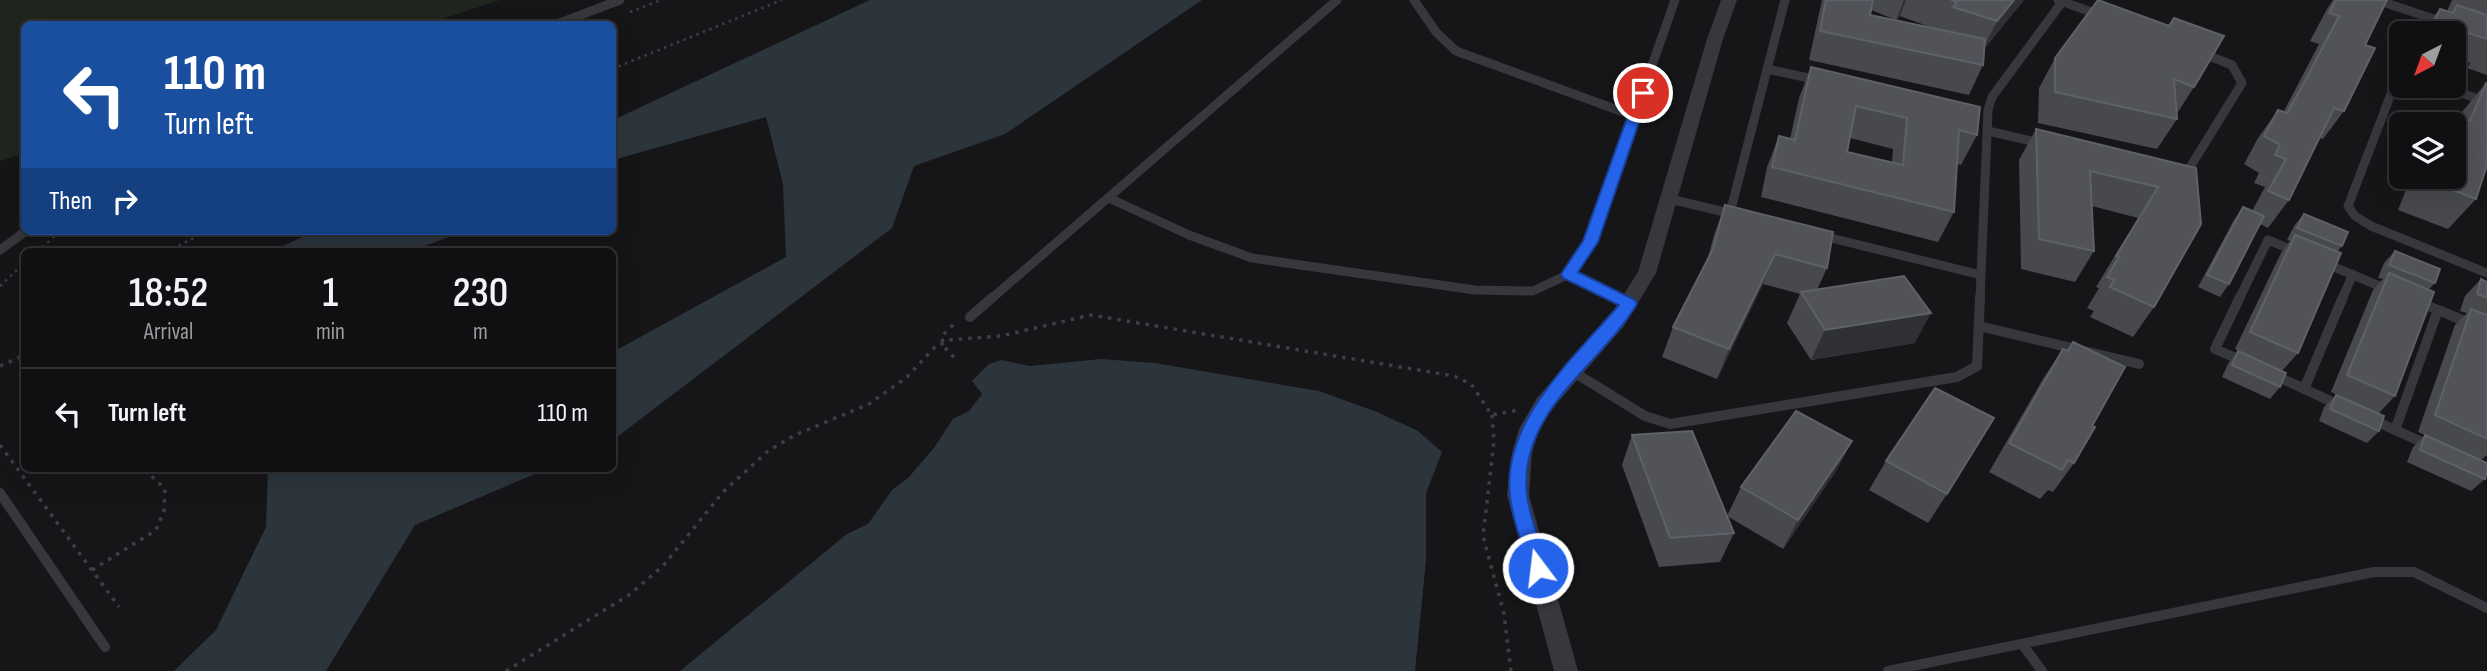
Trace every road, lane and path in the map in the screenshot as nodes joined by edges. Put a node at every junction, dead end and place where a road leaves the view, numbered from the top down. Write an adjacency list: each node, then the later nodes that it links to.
1 (620, 0): 13 (lane)
2 (782, 0): 16 (path)
3 (1337, 0): 28 (lane)
4 (1414, 0): 23 (lane)
5 (1675, 0): 23 (lane)
6 (1729, 0): 29 (street)
7 (1785, 0): 17 (lane)
8 (2377, 0): 11 (lane)
9 (2415, 0): 11 (lane)
10 (2060, 1): 12 (lane); 24 (lane)
11 (2410, 11): 14 (lane)
12 (2113, 20)
13 (565, 21)
14 (2439, 21)
15 (2191, 49): 27 (lane)
16 (616, 67)
17 (1767, 69): 18 (lane); 30 (lane)
18 (1832, 83)
19 (2466, 95): 21 (lane)
20 (2389, 98): 42 (lane)
21 (2487, 102)
22 (1975, 115): 24 (lane)
23 (1634, 116): 43 (lane)
24 (1988, 118): 25 (lane)
25 (1988, 131): 26 (lane); 45 (lane)
26 (2053, 146)
27 (2170, 174)
28 (1109, 198): 43 (lane); 51 (lane)
29 (1670, 199): 30 (lane); 49 (street)
30 (1730, 214): 31 (lane)
31 (1743, 217)
32 (1809, 233): 45 (lane)
33 (21, 235): 38 (lane)
34 (56, 235): 36 (path)
35 (200, 235): 37 (path)
36 (41, 248)
37 (174, 248)
38 (0, 250)
39 (2304, 255): 60 (lane)
40 (2316, 260): 44 (lane)
41 (21, 266): 46 (path)
42 (2487, 273)
43 (1569, 274): 49 (lane)
44 (2353, 274): 47 (lane); 60 (lane)
45 (1982, 275): 52 (lane)
46 (0, 286)
47 (2402, 295)
48 (2414, 300): 50 (lane)
49 (1629, 304): 59 (street)
50 (2438, 310): 53 (lane); 65 (lane)
51 (965, 317): 54 (path)
52 (1979, 326): 57 (lane); 59 (lane)
53 (2487, 330)
54 (943, 343): 56 (path); 63 (path); 75 (path)
55 (21, 356): 58 (path)
56 (954, 357)
57 (2139, 364)
58 (0, 366)
59 (1573, 371): 77 (street)
60 (2304, 389): 62 (lane)
61 (1521, 409): 63 (path)
62 (2350, 410)
63 (1492, 415): 76 (path)
64 (2361, 415): 65 (lane)
65 (2395, 430): 67 (lane)
66 (0, 445): 70 (path)
67 (2441, 451)
68 (147, 472): 70 (path)
69 (0, 493): 74 (lane)
70 (92, 570): 71 (path)
71 (120, 607)
72 (2487, 608): 73 (lane)
73 (2022, 644): 78 (lane); 79 (lane)
74 (105, 647)
75 (506, 671)
76 (1511, 671)
77 (1566, 671)
78 (1888, 671)
79 (2042, 671)

